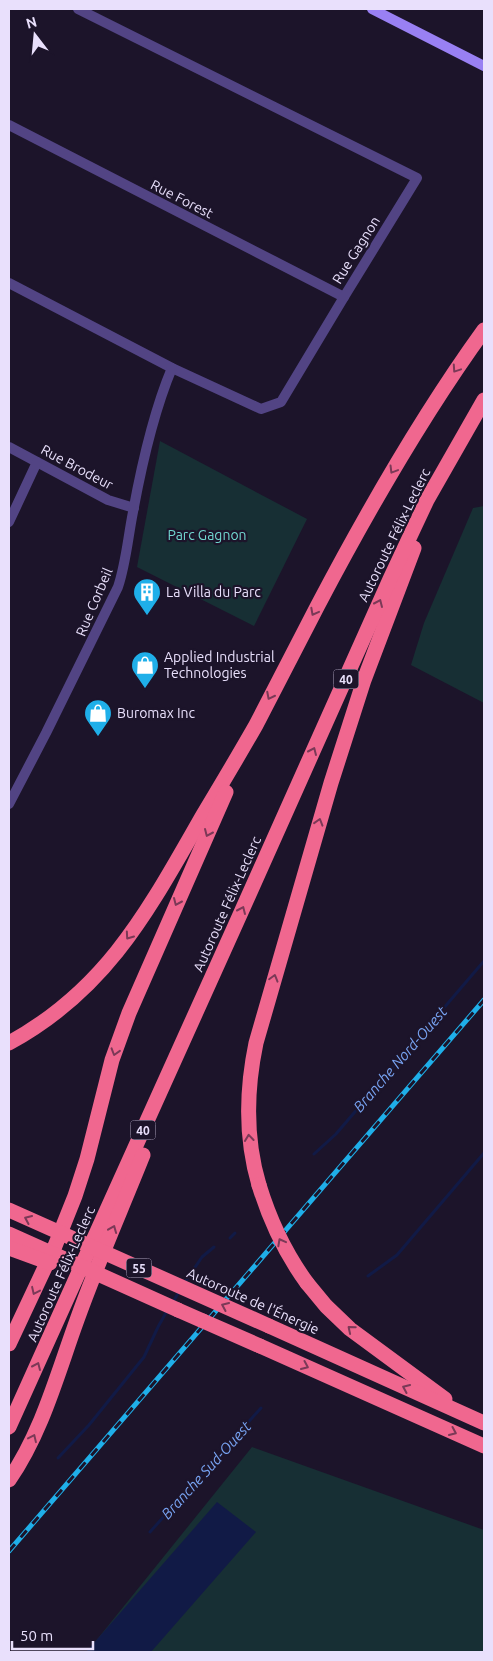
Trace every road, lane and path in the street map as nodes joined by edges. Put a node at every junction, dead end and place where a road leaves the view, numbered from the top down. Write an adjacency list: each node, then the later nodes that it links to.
1 (78, 9): 6 (street, Rue Gagnon)
2 (372, 9): 3 (street)
3 (484, 66)
4 (9, 125): 6 (street, Rue Forest)
5 (9, 283): 8 (street, Rue Gagnon)
6 (344, 297): 8 (street, Rue Gagnon)
7 (484, 330): 15 (highway, Autoroute Félix-Leclerc, one-way to 15)
8 (172, 368): 13 (street, Rue Corbeil)
9 (484, 400): 12 (highway, Autoroute Félix-Leclerc / 40)
10 (9, 447): 11 (street, Rue Brodeur)
11 (38, 462): 13 (street, Rue Brodeur); 14 (street)
12 (445, 468): 17 (highway, Autoroute Félix-Leclerc / 40, one-way to 12); 24 (highway, one-way to 12, bridge)
13 (134, 508): 16 (street, Rue Corbeil)
14 (9, 522)
15 (256, 724): 18 (highway, Autoroute Félix-Leclerc, one-way to 18); 23 (highway, one-way to 23)
16 (9, 804)
17 (234, 928): 26 (highway, Autoroute Félix-Leclerc / 40, one-way to 17); 28 (highway, one-way to 17)
18 (9, 1043)
19 (9, 1210): 24 (highway, Autoroute de l'Énergie / 55, one-way to 19, bridge)
20 (9, 1234): 22 (highway, 55, bridge)
21 (9, 1248): 22 (highway, bridge)
22 (178, 1310): 27 (highway, 55, one-way to 27, bridge)
23 (9, 1344)
24 (466, 1415): 25 (highway, Autoroute de l'Énergie / 55)
25 (484, 1423)
26 (9, 1426)
27 (484, 1446)
28 (9, 1480)

